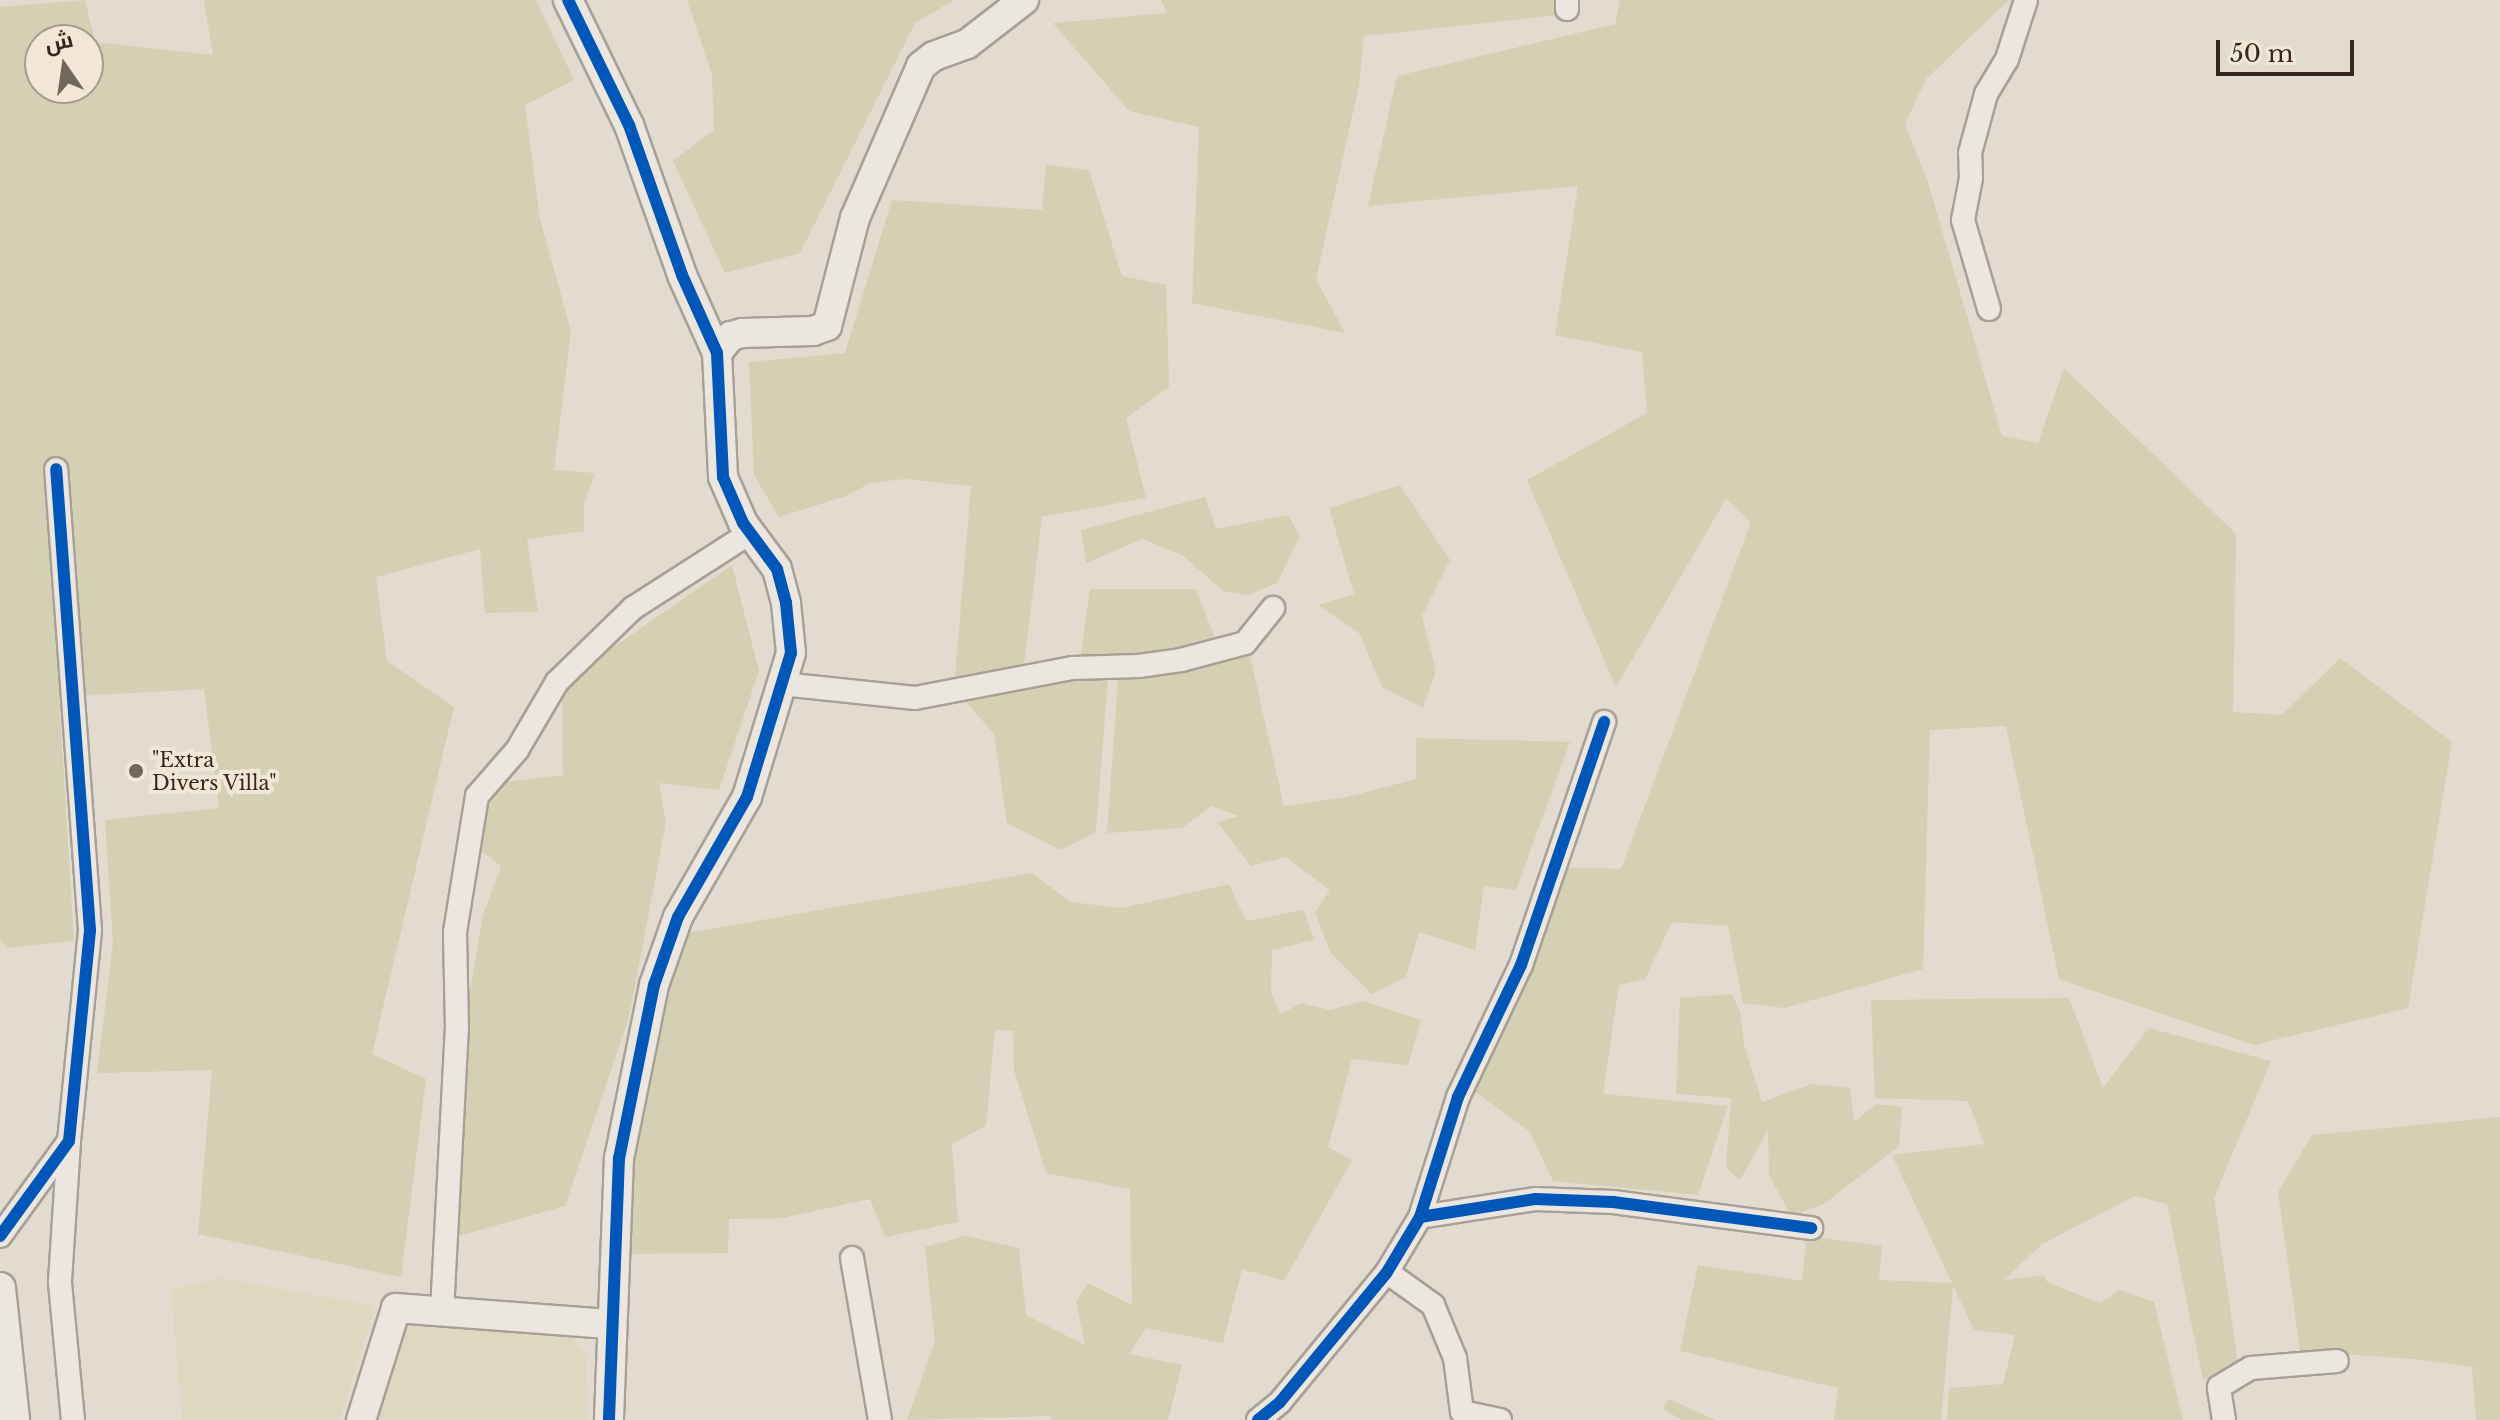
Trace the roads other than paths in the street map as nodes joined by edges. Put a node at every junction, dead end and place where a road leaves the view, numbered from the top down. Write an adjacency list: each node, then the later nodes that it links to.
1 (568, 0): 5 (street)
2 (1024, 0): 5 (street)
3 (2026, 0): 4 (street)
4 (1989, 309)
5 (717, 353): 7 (street)
6 (56, 469): 11 (street)
7 (750, 533): 9 (street); 18 (street)
8 (1273, 608): 9 (street)
9 (782, 684): 19 (street)
10 (1604, 722): 12 (street)
11 (69, 1141): 14 (street); 23 (street)
12 (1420, 1217): 13 (street); 16 (street)
13 (1811, 1228)
14 (0, 1236)
15 (852, 1258): 26 (street)
16 (1387, 1272): 22 (street); 28 (street)
17 (0, 1288): 21 (main road)
18 (442, 1312): 19 (street); 24 (street)
19 (611, 1324): 25 (street)
20 (2337, 1361): 29 (street)
21 (8, 1403)
22 (1279, 1411): 27 (street)
23 (73, 1420)
24 (361, 1420)
25 (609, 1420)
26 (880, 1420)
27 (1258, 1420)
28 (1500, 1420)
29 (2224, 1420)

